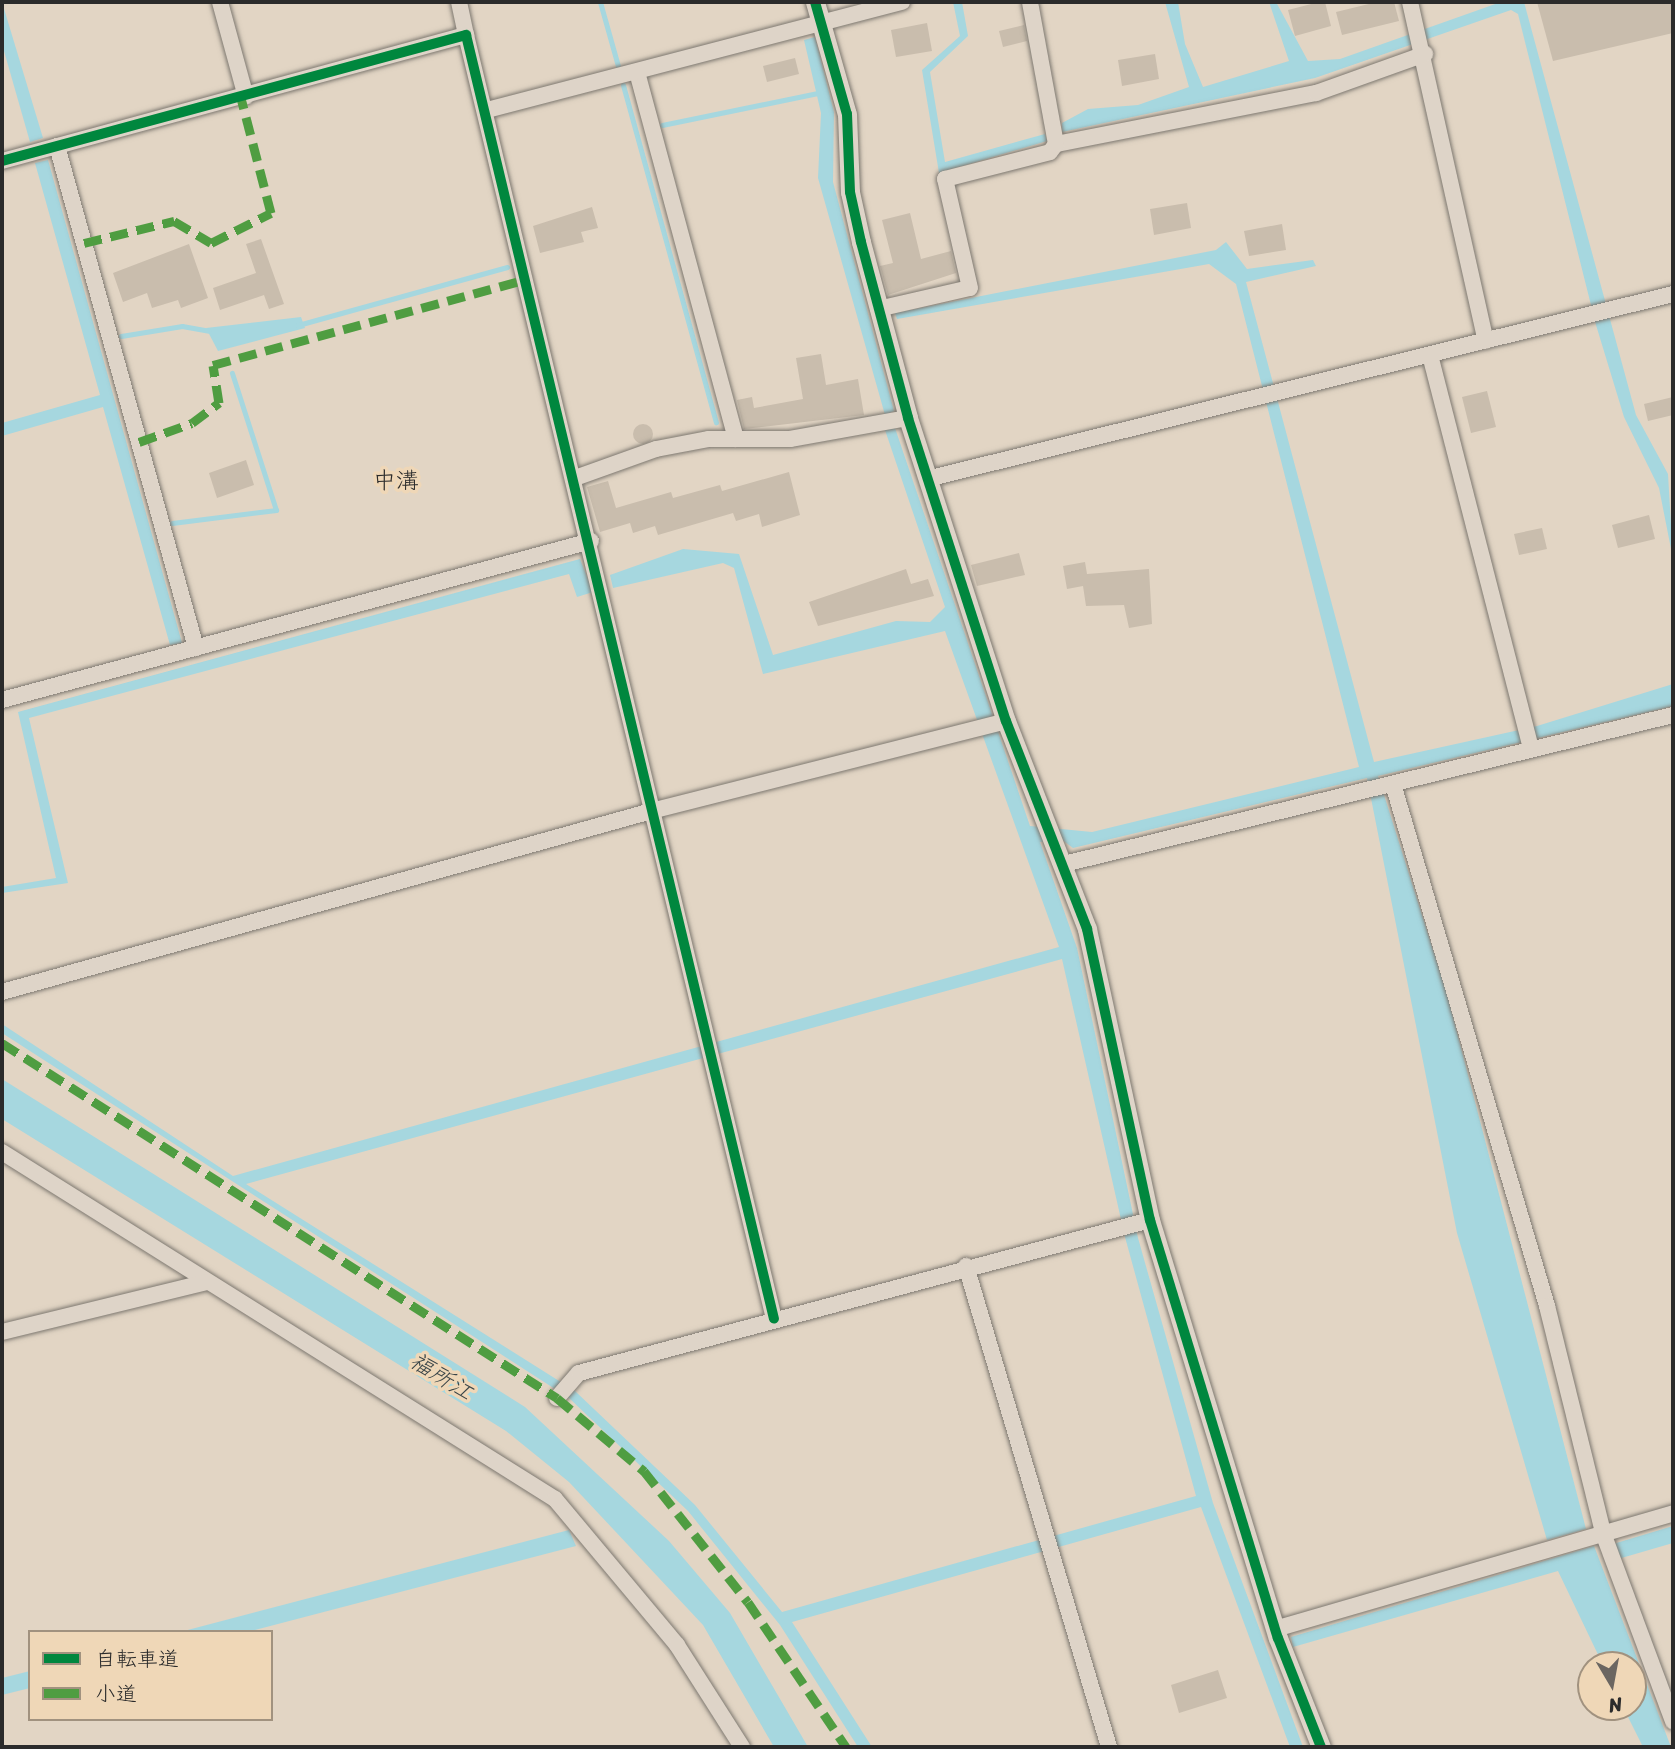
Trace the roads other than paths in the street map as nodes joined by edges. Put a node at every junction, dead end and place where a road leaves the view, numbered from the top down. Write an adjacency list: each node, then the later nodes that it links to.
1 (220, 2): 11 (street)
2 (458, 2): 8 (street)
3 (815, 2): 7 (street)
4 (902, 2): 7 (street)
5 (1030, 2): 13 (street)
6 (1410, 2): 9 (street)
7 (822, 23): 10 (street); 17 (street)
8 (466, 35): 11 (street); 12 (street)
9 (1424, 50): 13 (street); 18 (street)
10 (637, 72): 12 (street); 21 (street)
11 (246, 97): 14 (street)
12 (487, 110): 22 (street)
13 (1056, 144): 17 (street)
14 (57, 146): 15 (street); 25 (street)
15 (2, 161)
16 (1673, 294): 18 (street)
17 (878, 309): 20 (street)
18 (1486, 341): 19 (street)
19 (1430, 355): 23 (street); 29 (street)
20 (908, 418): 21 (street); 23 (street)
21 (736, 439): 22 (street)
22 (575, 478): 24 (street)
23 (927, 479): 28 (street)
24 (590, 541): 25 (street); 31 (street)
25 (196, 648): 26 (street)
26 (2, 700)
27 (1673, 715): 29 (street)
28 (1006, 721): 31 (street); 32 (street)
29 (1531, 748): 30 (street)
30 (1381, 786): 32 (street); 42 (street)
31 (655, 810): 33 (street); 38 (street)
32 (1063, 864): 35 (street)
33 (2, 992)
34 (2, 1152): 37 (street)
35 (1150, 1220): 36 (street); 43 (street)
36 (966, 1266): 38 (street); 46 (street)
37 (207, 1282): 39 (street); 45 (street)
38 (774, 1319): 40 (street)
39 (2, 1332)
40 (556, 1398)
41 (1673, 1513): 42 (street)
42 (1596, 1536): 43 (street); 44 (street)
43 (1275, 1629): 47 (street)
44 (1673, 1721)
45 (742, 1747)
46 (1110, 1747)
47 (1321, 1747)

